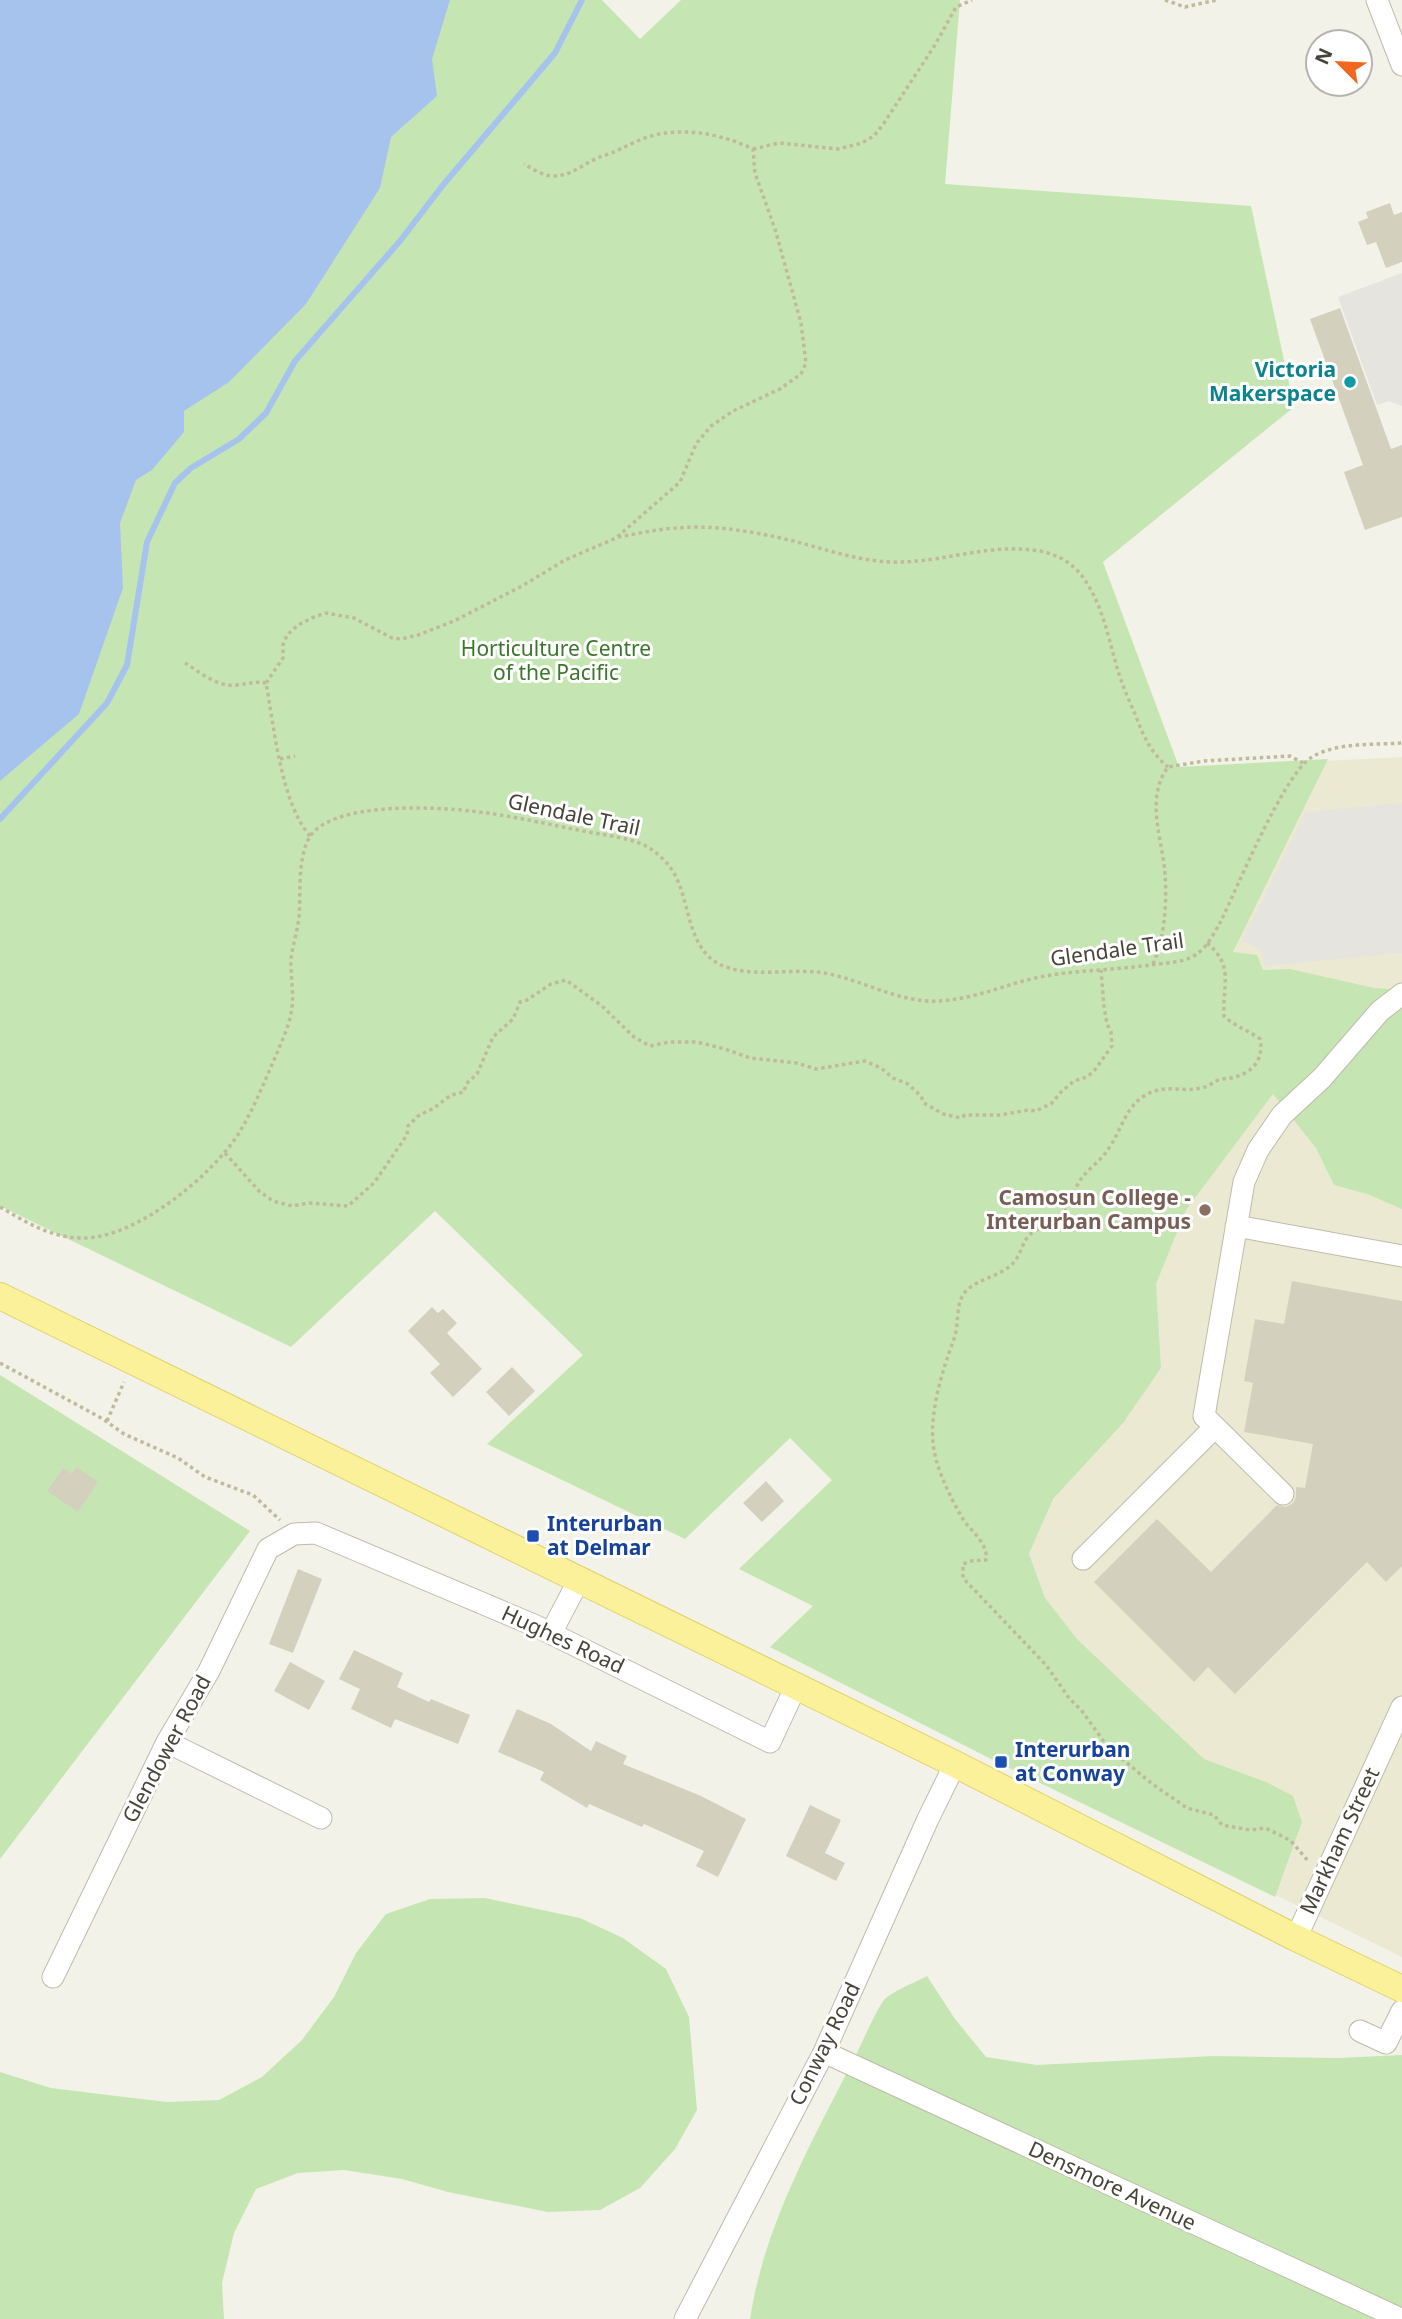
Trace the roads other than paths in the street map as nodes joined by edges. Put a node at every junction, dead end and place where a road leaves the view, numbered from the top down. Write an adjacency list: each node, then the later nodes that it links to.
1 (1377, 0): 2 (street)
2 (1402, 65)
3 (1402, 994): 4 (street)
4 (1236, 1226): 5 (street); 7 (street)
5 (1402, 1256)
6 (0, 1296): 11 (main road)
7 (1215, 1427): 8 (street); 10 (street)
8 (1283, 1494)
9 (294, 1534): 12 (street, Hughes Road); 15 (street, Glendower Road)
10 (1083, 1559)
11 (579, 1580): 12 (street); 13 (main road)
12 (551, 1633): 13 (street, Hughes Road)
13 (796, 1686): 16 (main road)
14 (1402, 1707): 18 (street, Markham Street)
15 (167, 1742): 17 (street); 19 (street, Glendower Road)
16 (955, 1764): 18 (main road); 23 (street, Conway Road)
17 (321, 1818)
18 (1296, 1938): 20 (main road)
19 (53, 1977)
20 (1402, 1989)
21 (1402, 2011): 22 (street)
22 (1360, 2031)
23 (824, 2052): 24 (street, Conway Road); 25 (street, Densmore Avenue)
24 (685, 2319)
25 (1401, 2319)

